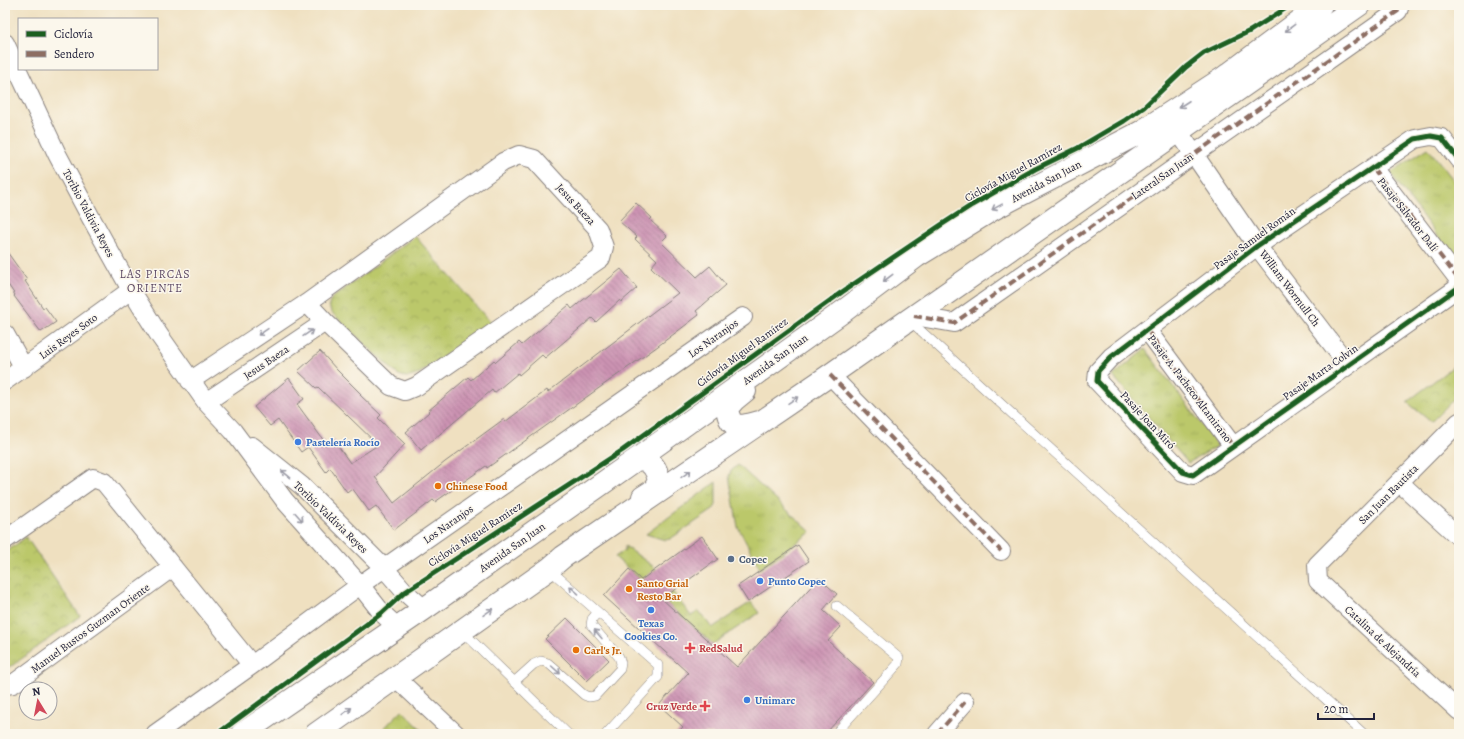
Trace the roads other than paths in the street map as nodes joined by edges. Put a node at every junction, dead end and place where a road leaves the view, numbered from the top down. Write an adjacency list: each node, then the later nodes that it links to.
1 (1321, 5): 14 (main road, Avenida San Juan, one-way to 14)
2 (1359, 5): 5 (main road)
3 (1400, 5): 6 (street, Lateral San Juan)
4 (5, 43): 12 (street, Toribio Valdivia Reyes)
5 (1178, 132): 6 (street, William Wormull Ch); 16 (main road)
6 (1193, 154): 9 (street, William Wormull Ch); 16 (street, Lateral San Juan)
7 (1459, 160): 8 (street, Pasaje Samuel Román)
8 (1373, 168): 9 (street, Pasaje Samuel Román); 10 (street, Pasaje Salvador Dalí)
9 (1258, 246): 18 (street, Pasaje Samuel Román); 20 (street, William Wormull Ch)
10 (1459, 280)
11 (1459, 287): 20 (street, Pasaje Marta Colvin)
12 (131, 290): 21 (street, Luis Reyes Soto); 24 (street, Toribio Valdivia Reyes)
13 (307, 303): 17 (street, Jesus Baeza); 17 (street, Jesus Baeza); 24 (street, Jesus Baeza, one-way to 24)
14 (845, 310): 27 (main road); 31 (main road, Avenida San Juan)
15 (744, 317): 40 (street, Los Naranjos)
16 (911, 318): 23 (main road); 61 (lane)
17 (325, 322): 26 (street, Jesus Baeza, one-way to 17)
18 (1147, 330): 22 (street, Pasaje Samuel Román); 30 (street, Pasaje A. Pacheco Altamirano)
19 (5, 334): 21 (street)
20 (1348, 365): 30 (street, Pasaje Marta Colvin)
21 (24, 368): 25 (street, Luis Reyes Soto)
22 (1098, 372): 32 (street, Pasaje Joan Miró)
23 (830, 375): 27 (main road, one-way to 23); 36 (street)
24 (190, 381): 26 (street, Toribio Valdivia Reyes)
25 (5, 382)
26 (206, 402): 29 (street, Toribio Valdivia Reyes)
27 (760, 422): 37 (main road, one-way to 27)
28 (1459, 422): 33 (street, San Juan Bautista)
29 (233, 431): 40 (street, Toribio Valdivia Reyes, one-way to 29); 41 (street, Toribio Valdivia Reyes, one-way to 41)
30 (1233, 446): 32 (street, Pasaje Marta Colvin)
31 (637, 459): 37 (main road); 43 (main road, Avenida San Juan)
32 (1193, 475)
33 (1399, 482): 34 (street); 38 (street, San Juan Bautista)
34 (1459, 537)
35 (5, 540): 39 (street)
36 (1001, 551)
37 (556, 563): 44 (lane, one-way to 37); 46 (main road, one-way to 37)
38 (1316, 565): 52 (street, Catalina de Alejandría)
39 (173, 567): 47 (street); 50 (street, Manuel Bustos Guzman Oriente)
40 (384, 569): 41 (street, Los Naranjos); 43 (street, Toribio Valdivia Reyes)
41 (360, 585): 45 (street, Toribio Valdivia Reyes); 47 (street, Los Naranjos)
42 (837, 606): 59 (lane)
43 (424, 609): 45 (main road, Avenida San Juan)
44 (598, 612): 49 (lane, one-way to 44); 58 (lane)
45 (398, 628): 54 (main road, Avenida San Juan)
46 (461, 630): 48 (main road); 49 (lane)
47 (252, 665): 53 (street, Los Naranjos)
48 (395, 677): 55 (main road, one-way to 48); 56 (street)
49 (514, 682): 57 (lane)
50 (5, 685)
51 (965, 702): 60 (street)
52 (1459, 711)
53 (155, 734)
54 (242, 734)
55 (316, 734)
56 (456, 734)
57 (568, 734)
58 (606, 734)
59 (835, 734)
60 (936, 734)
61 (1364, 734)

